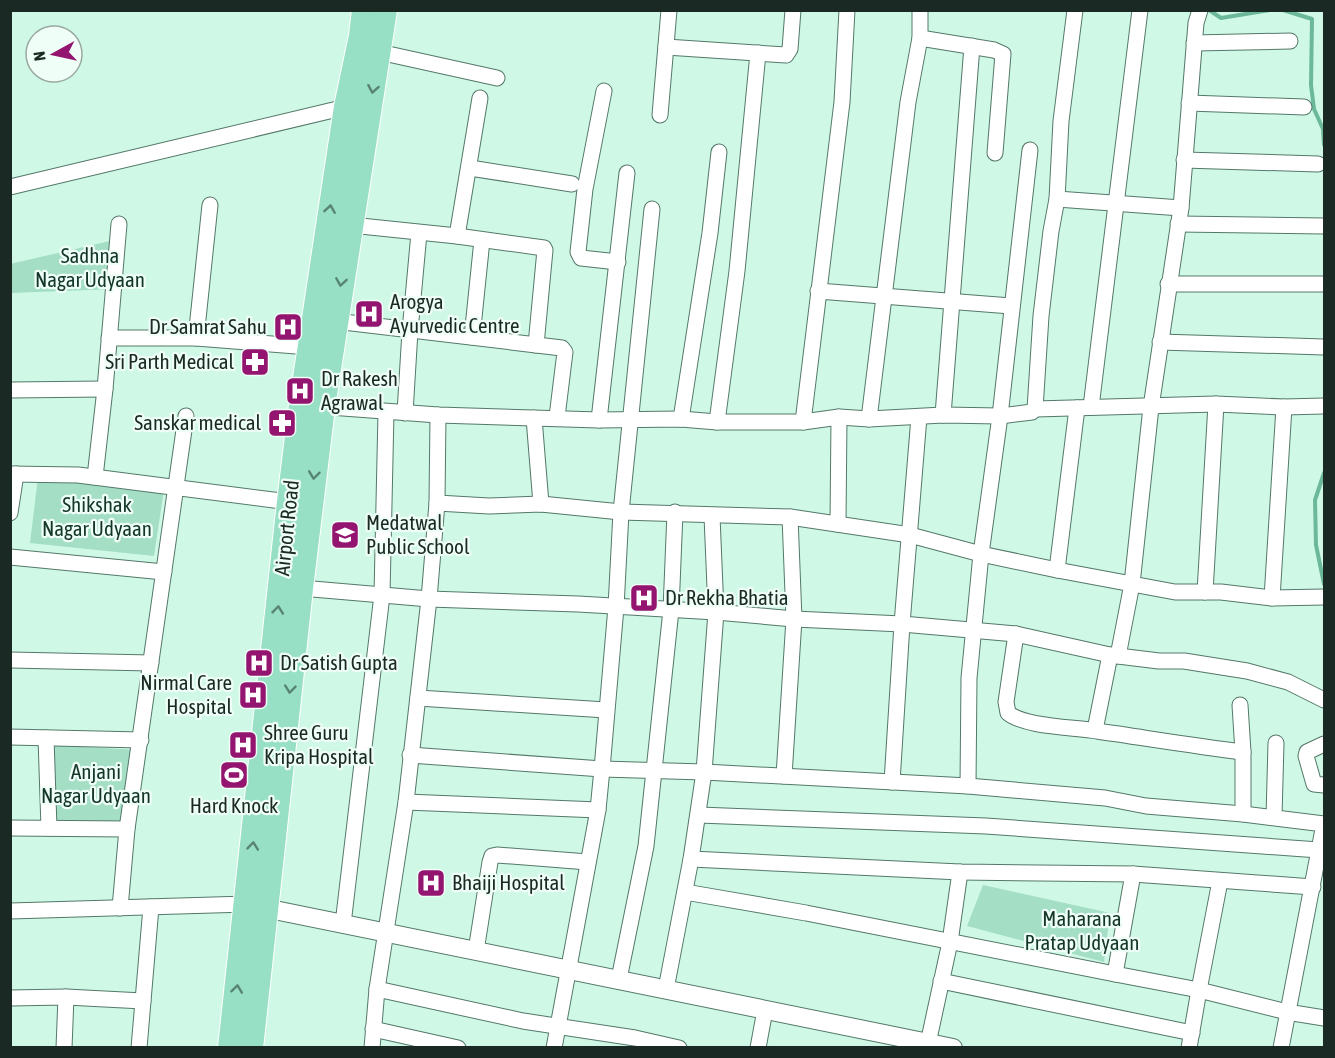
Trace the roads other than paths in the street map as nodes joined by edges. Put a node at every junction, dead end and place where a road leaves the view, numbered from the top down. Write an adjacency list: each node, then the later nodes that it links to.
1 (364, 10): 21 (main road, Airport Road)
2 (385, 10): 15 (main road, Airport Road)
3 (669, 10): 14 (street)
4 (793, 10): 16 (street)
5 (847, 10): 48 (street)
6 (920, 10): 10 (street)
7 (1075, 10): 33 (street)
8 (1140, 10): 34 (street)
9 (1198, 17): 12 (street)
10 (920, 38): 13 (street); 49 (street)
11 (1290, 40): 12 (street)
12 (1194, 43): 20 (street)
13 (972, 46): 26 (street); 50 (street)
14 (666, 47): 16 (street); 23 (street)
15 (379, 52): 17 (street); 40 (main road, Airport Road, one-way to 40)
16 (758, 53): 84 (street)
17 (497, 78)
18 (604, 91): 45 (street)
19 (480, 98): 29 (street)
20 (1189, 103): 22 (street); 27 (street)
21 (346, 107): 32 (street); 59 (main road, Airport Road, one-way to 21)
22 (1304, 107)
23 (660, 115)
24 (1030, 150): 51 (street)
25 (719, 152): 80 (street)
26 (995, 153)
27 (1184, 160): 28 (street); 36 (street)
28 (1318, 164)
29 (470, 168): 31 (street); 43 (street)
30 (627, 173): 45 (street)
31 (572, 183)
32 (10, 187)
33 (1057, 199): 34 (street); 69 (street)
34 (1116, 203): 36 (street); 66 (street)
35 (210, 205): 56 (street)
36 (1180, 208): 39 (street)
37 (652, 209): 83 (street)
38 (119, 224): 55 (street)
39 (1178, 224): 41 (street); 46 (street)
40 (351, 225): 42 (street); 52 (main road, Airport Road, one-way to 52)
41 (1324, 226)
42 (419, 233): 43 (street); 53 (street)
43 (457, 236): 44 (street)
44 (482, 240): 54 (street); 58 (street)
45 (618, 262): 82 (street)
46 (1168, 284): 47 (street); 57 (street)
47 (1324, 284)
48 (818, 291): 49 (street); 85 (street)
49 (885, 298): 50 (street); 81 (street)
50 (951, 302): 51 (street); 73 (street)
51 (1011, 306): 75 (street)
52 (335, 321): 53 (street); 64 (main road, Airport Road)
53 (410, 331): 54 (street); 71 (street)
54 (472, 337): 58 (street)
55 (108, 338): 56 (street); 61 (street)
56 (196, 338): 59 (street)
57 (1160, 342): 60 (street); 67 (street)
58 (536, 345): 76 (street)
59 (309, 347): 64 (main road, Airport Road)
60 (1324, 347)
61 (105, 389): 62 (street); 87 (street)
62 (10, 390)
63 (1216, 404): 67 (street); 68 (street); 105 (street)
64 (312, 406): 70 (street); 89 (main road, Airport Road); 104 (main road, Airport Road, one-way to 104)
65 (1324, 406): 68 (street)
66 (1084, 407): 67 (street); 69 (street); 101 (street)
67 (1151, 407): 103 (street)
68 (1284, 407): 108 (street)
69 (1035, 409): 75 (street)
70 (386, 412): 71 (street); 106 (street)
71 (405, 413): 72 (street)
72 (438, 415): 79 (street); 90 (street)
73 (943, 415): 75 (street); 78 (street)
74 (186, 416): 88 (street)
75 (1000, 416): 99 (street)
76 (557, 417): 79 (street); 82 (street)
77 (839, 417): 81 (street); 85 (street); 97 (street)
78 (919, 417): 81 (street); 98 (street)
79 (534, 418): 91 (street)
80 (681, 419): 83 (street); 84 (street)
81 (869, 419)
82 (598, 420): 83 (street)
83 (631, 420): 92 (street)
84 (717, 422): 85 (street)
85 (803, 422)
86 (13, 474): 87 (street); 94 (street)
87 (95, 477): 88 (street)
88 (177, 487): 89 (street); 102 (street)
89 (289, 502): 156 (main road, Airport Road, one-way to 89)
90 (437, 503): 91 (street); 109 (street)
91 (541, 504): 92 (street)
92 (621, 512): 93 (street); 110 (street)
93 (675, 512): 95 (street); 111 (street)
94 (10, 513)
95 (712, 516): 96 (street); 112 (street)
96 (790, 517): 97 (street); 113 (street)
97 (837, 524): 98 (street)
98 (910, 535): 99 (street); 114 (street)
99 (981, 554): 101 (street); 115 (street)
100 (10, 556): 102 (street)
101 (1057, 570): 103 (street)
102 (164, 572): 119 (street)
103 (1132, 584): 105 (street); 117 (street)
104 (301, 588): 106 (street); 156 (main road, Airport Road, one-way to 156)
105 (1205, 592): 108 (street)
106 (381, 595): 109 (street); 160 (street)
107 (1324, 597): 108 (street)
108 (1272, 598)
109 (429, 599): 110 (street); 120 (street)
110 (616, 607): 111 (street); 123 (street)
111 (671, 610): 112 (street); 133 (street)
112 (716, 612): 113 (street); 134 (street)
113 (794, 619): 114 (street); 135 (street)
114 (902, 624): 115 (street); 136 (street)
115 (974, 631): 116 (street); 138 (street)
116 (1016, 634): 117 (street); 124 (street)
117 (1114, 655): 121 (street); 124 (street)
118 (10, 660): 119 (street)
119 (151, 663): 127 (street)
120 (418, 698): 123 (street); 131 (street)
121 (1324, 700)
122 (1240, 705): 130 (street)
123 (606, 710): 132 (street)
124 (1095, 730): 130 (street)
125 (10, 737): 126 (street)
126 (46, 738): 127 (street); 146 (street)
127 (141, 740): 147 (street)
128 (1275, 743): 143 (street)
129 (1324, 744): 137 (street)
130 (1243, 752): 141 (street)
131 (410, 755): 132 (street); 139 (street)
132 (602, 768): 133 (street); 140 (street)
133 (654, 770): 134 (street); 166 (street)
134 (704, 772): 135 (street); 142 (street)
135 (784, 776): 136 (street)
136 (892, 782): 138 (street)
137 (1324, 785)
138 (968, 786): 141 (street)
139 (406, 802): 140 (street); 161 (street)
140 (597, 810): 150 (street)
141 (1243, 814): 143 (street)
142 (699, 815): 148 (street); 149 (street)
143 (1274, 817): 144 (street)
144 (1324, 823): 148 (street)
145 (10, 828): 146 (street)
146 (49, 828): 147 (street)
147 (127, 829): 158 (street)
148 (1318, 850): 154 (street)
149 (691, 859): 151 (street); 155 (street)
150 (588, 862): 163 (street); 164 (street)
151 (960, 872): 152 (street); 162 (street)
152 (1133, 874): 153 (street); 165 (street)
153 (1220, 881): 154 (street); 170 (street)
154 (1313, 887): 175 (street)
155 (685, 892): 162 (street); 169 (street)
156 (256, 906): 157 (street); 160 (street); 183 (main road, Airport Road, one-way to 156); 184 (main road, Airport Road)
157 (151, 907): 158 (street); 173 (street)
158 (120, 908): 159 (street)
159 (10, 912)
160 (343, 924): 161 (street)
161 (386, 933): 163 (street); 168 (street)
162 (950, 942): 165 (street); 167 (street)
163 (476, 951): 164 (street)
164 (568, 970): 166 (street); 177 (street)
165 (1115, 974): 170 (street)
166 (618, 979): 169 (street)
167 (941, 981): 179 (street); 180 (street)
168 (377, 989): 177 (street); 178 (street)
169 (666, 989): 174 (street)
170 (1199, 990): 175 (street); 179 (street)
171 (66, 997): 172 (street); 173 (street); 181 (street)
172 (10, 998)
173 (143, 1001): 182 (street)
174 (765, 1010): 180 (street); 189 (street)
175 (1287, 1012): 176 (street); 191 (street)
176 (1324, 1018)
177 (558, 1026): 187 (street); 188 (street)
178 (374, 1029): 185 (street); 186 (street)
179 (1191, 1040)
180 (927, 1045): 190 (street)
181 (64, 1047)
182 (139, 1047)
183 (230, 1047)
184 (251, 1047)
185 (372, 1047)
186 (458, 1047)
187 (554, 1047)
188 (679, 1047)
189 (758, 1047)
190 (953, 1047)
191 (1281, 1047)

